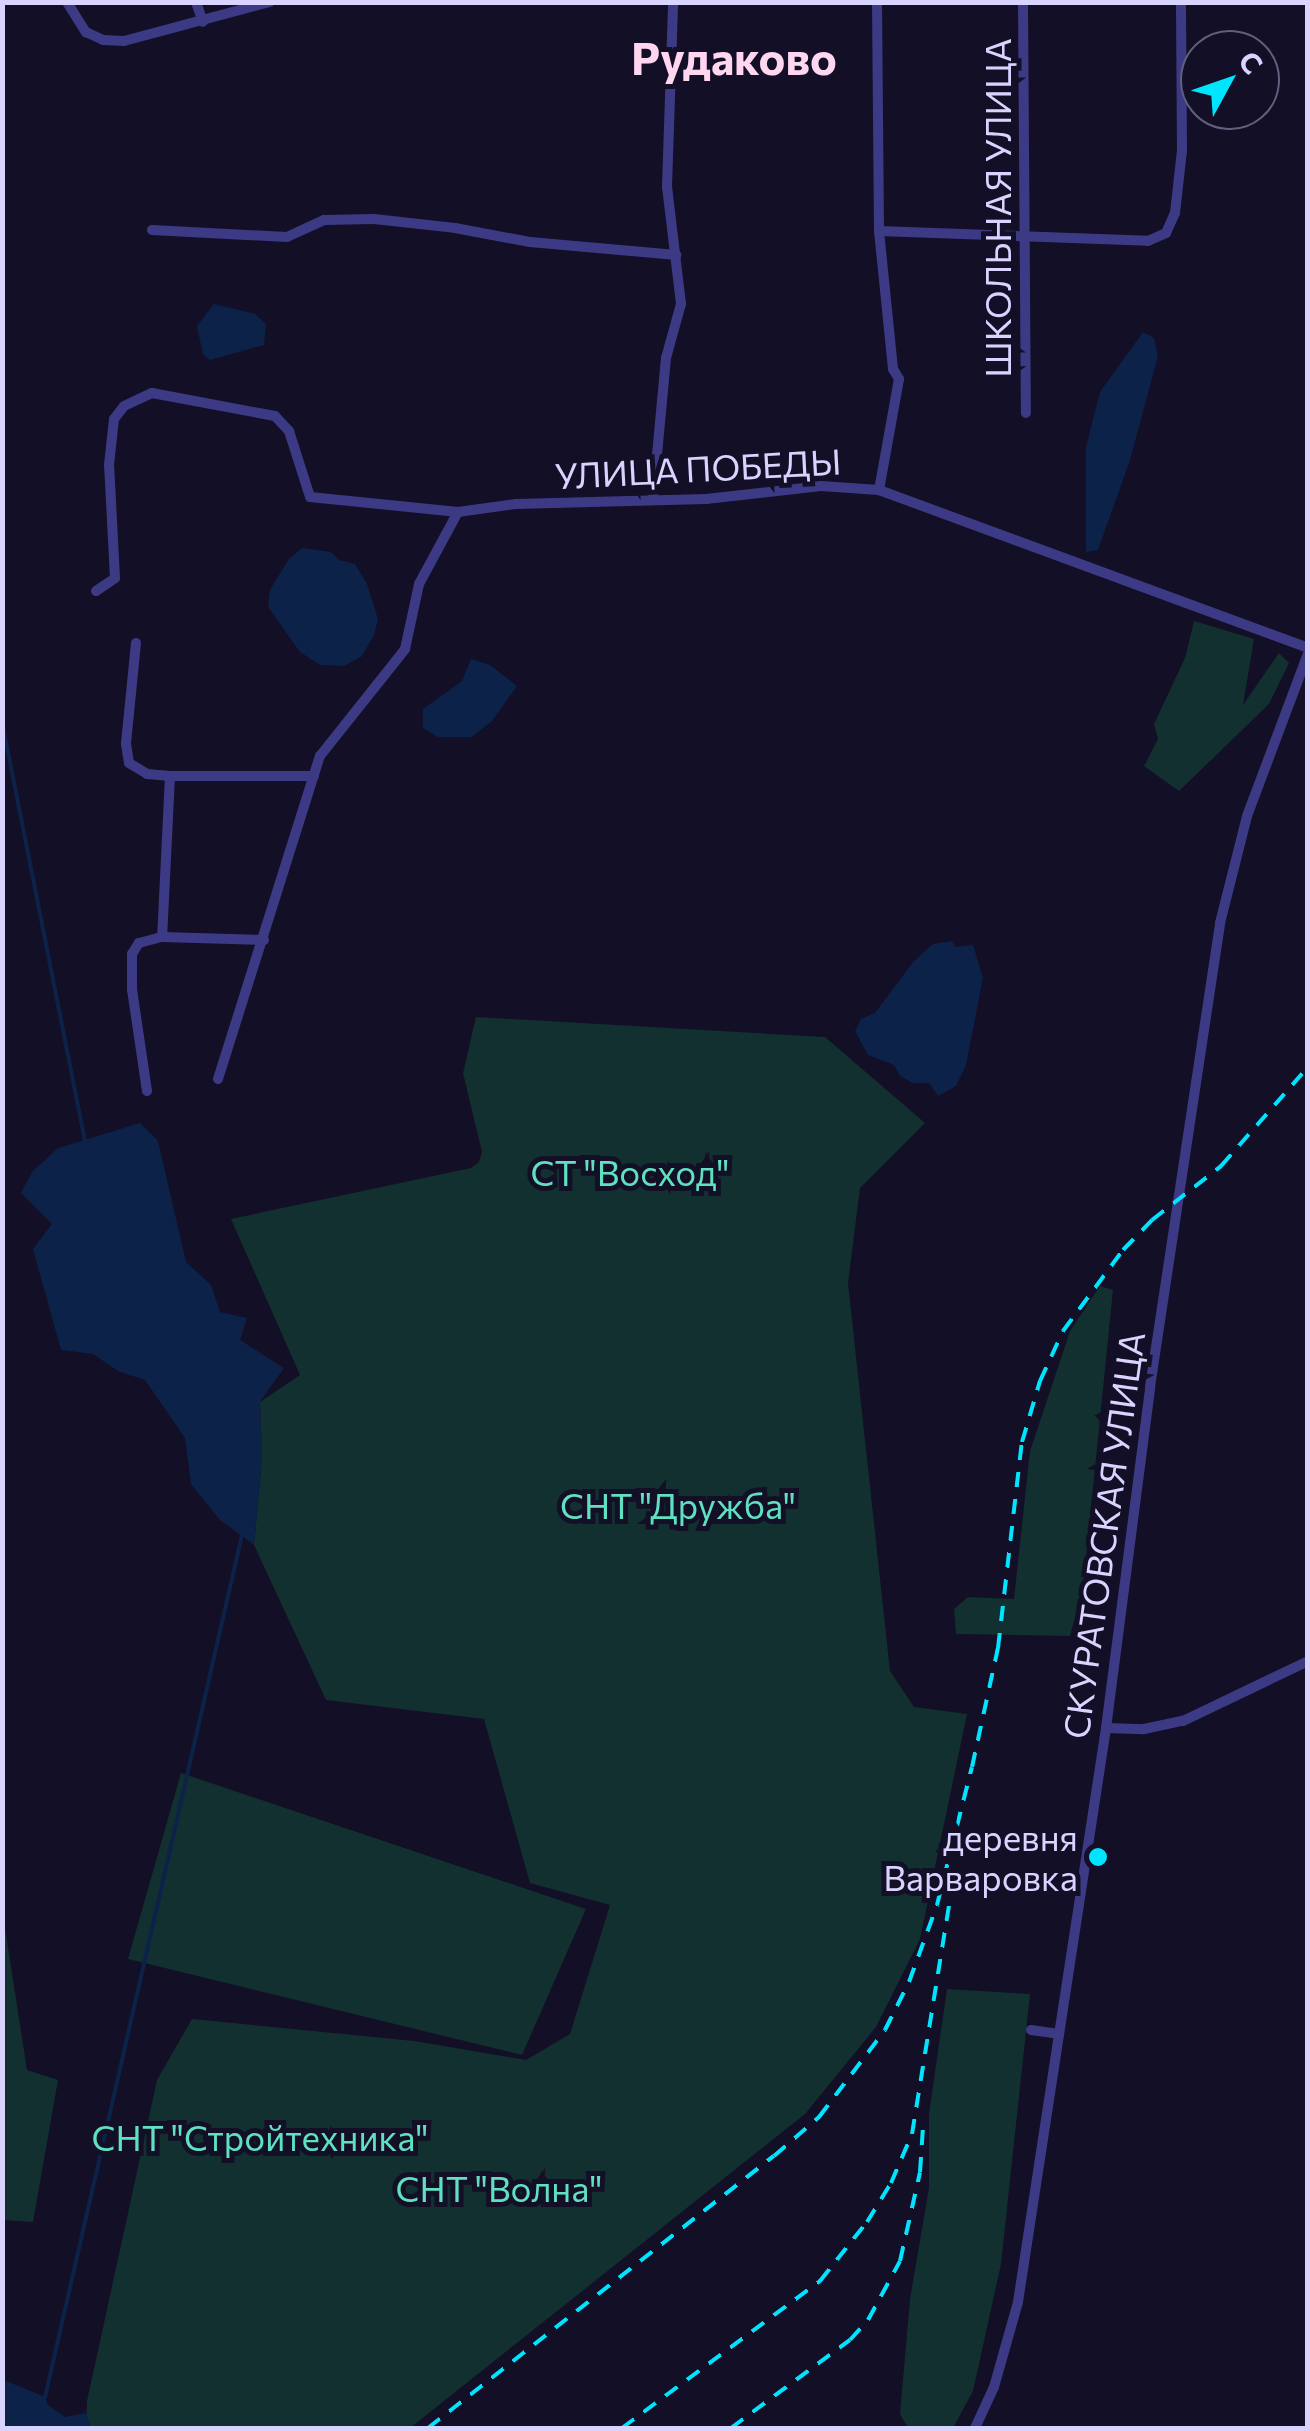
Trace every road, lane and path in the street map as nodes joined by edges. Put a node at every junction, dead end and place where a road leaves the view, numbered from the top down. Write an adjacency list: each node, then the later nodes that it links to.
1 (67, 2): 8 (street)
2 (196, 2): 8 (street)
3 (270, 2): 8 (street)
4 (673, 2): 12 (street)
5 (877, 2): 10 (street)
6 (1023, 2): 11 (street, ШКОЛЬНАЯ УЛИЦА)
7 (1181, 2): 11 (street)
8 (203, 22)
9 (152, 230): 12 (street)
10 (879, 230): 11 (street); 14 (street)
11 (1024, 234): 13 (street, ШКОЛЬНАЯ УЛИЦА)
12 (676, 255): 15 (street)
13 (1026, 412)
14 (879, 490): 15 (street, УЛИЦА ПОБЕДЫ); 19 (street, УЛИЦА ПОБЕДЫ)
15 (653, 498): 16 (street, УЛИЦА ПОБЕДЫ)
16 (458, 512): 17 (street, УЛИЦА ПОБЕДЫ); 21 (street)
17 (96, 591)
18 (136, 642): 20 (street)
19 (1308, 651): 27 (street, СКУРАТОВСКАЯ УЛИЦА)
20 (170, 776): 21 (street); 22 (street)
21 (314, 776): 23 (street)
22 (162, 937): 23 (street); 25 (street)
23 (264, 940): 24 (street)
24 (218, 1079)
25 (147, 1091)
26 (1308, 1661): 27 (street)
27 (1106, 1728): 29 (street, СКУРАТОВСКАЯ УЛИЦА)
28 (1031, 2030): 29 (street)
29 (1059, 2034): 30 (street, СКУРАТОВСКАЯ УЛИЦА)
30 (975, 2428)

